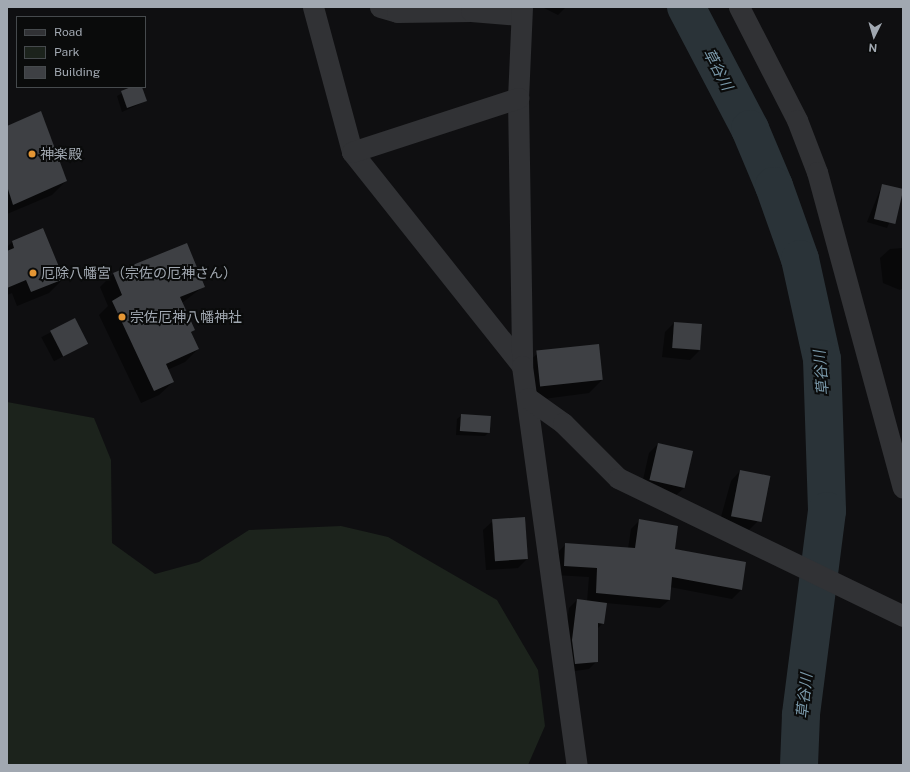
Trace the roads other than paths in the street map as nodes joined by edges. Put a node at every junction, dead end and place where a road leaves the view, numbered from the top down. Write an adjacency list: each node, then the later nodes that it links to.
1 (313, 7): 6 (street)
2 (380, 7): 4 (street)
3 (739, 7): 9 (street)
4 (521, 11): 5 (street)
5 (518, 98): 6 (street); 7 (street)
6 (352, 152): 7 (street)
7 (522, 366): 8 (street)
8 (528, 398): 10 (street); 11 (street)
9 (903, 488)
10 (903, 616)
11 (576, 765)

